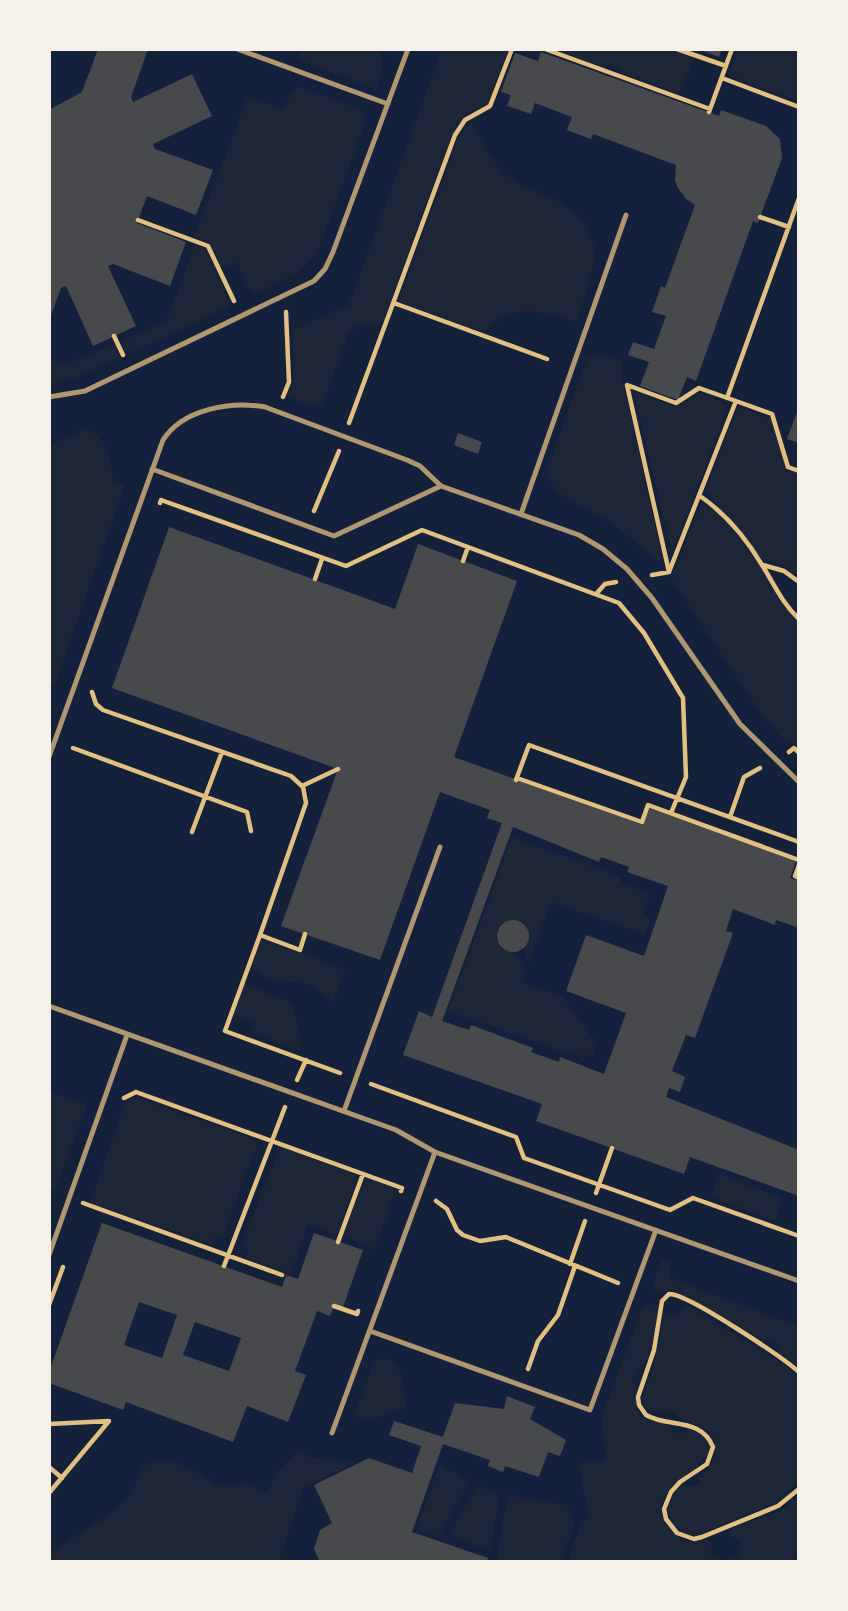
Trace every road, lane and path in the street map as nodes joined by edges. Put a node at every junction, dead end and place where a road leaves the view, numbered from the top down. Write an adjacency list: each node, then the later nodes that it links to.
1 (237, 49): 9 (lane)
2 (408, 49): 9 (lane)
3 (512, 49): 17 (path)
4 (545, 49): 8 (path)
5 (677, 49): 7 (path)
6 (732, 49): 7 (path)
7 (726, 66): 8 (path)
8 (722, 78): 10 (path)
9 (388, 104): 16 (lane)
10 (799, 107)
11 (799, 198): 15 (path)
12 (626, 215): 30 (lane)
13 (760, 217): 15 (path)
14 (138, 220): 18 (path)
15 (789, 227): 22 (path)
16 (286, 296): 18 (lane); 24 (path)
17 (394, 303): 19 (path); 20 (path)
18 (241, 317): 21 (lane)
19 (379, 342)
20 (547, 359)
21 (49, 397)
22 (727, 398): 23 (path); 35 (path)
23 (736, 401): 26 (path); 28 (path)
24 (278, 411): 25 (lane); 27 (lane)
25 (152, 470): 27 (lane); 44 (lane)
26 (799, 471)
27 (441, 485): 30 (lane)
28 (700, 496): 34 (path); 35 (path)
29 (157, 513): 32 (path)
30 (521, 514): 37 (lane)
31 (468, 547): 32 (path); 33 (path); 50 (path)
32 (323, 559): 36 (path)
33 (463, 561)
34 (762, 564): 38 (path); 39 (path)
35 (669, 572): 37 (path)
36 (315, 579)
37 (636, 579): 45 (lane)
38 (799, 582)
39 (799, 619)
40 (92, 691): 43 (path)
41 (73, 748): 49 (path)
42 (798, 748): 45 (path)
43 (222, 752): 48 (path); 49 (path)
44 (49, 757)
45 (774, 760): 47 (lane); 52 (path)
46 (338, 769): 48 (path)
47 (799, 782)
48 (302, 786): 59 (path)
49 (205, 796): 53 (path); 54 (path)
50 (678, 799): 51 (path); 51 (path); 52 (path)
51 (671, 813): 57 (path)
52 (730, 817): 55 (path)
53 (251, 831)
54 (192, 832)
55 (799, 842)
56 (440, 846): 64 (lane)
57 (799, 862): 58 (path)
58 (799, 878)
59 (260, 935)
60 (49, 1006): 61 (lane)
61 (127, 1035): 63 (lane); 73 (lane)
62 (306, 1060): 63 (path)
63 (291, 1093): 64 (lane); 66 (path)
64 (344, 1111): 67 (lane)
65 (119, 1112): 66 (path)
66 (270, 1141): 68 (path); 82 (path)
67 (435, 1152): 72 (lane); 77 (lane)
68 (363, 1174): 70 (path); 79 (path)
69 (599, 1184): 78 (path)
70 (402, 1188): 72 (path); 74 (path)
71 (90, 1191): 75 (path)
72 (420, 1195): 84 (path); 92 (lane)
73 (69, 1198): 75 (path); 81 (lane)
74 (397, 1201)
75 (86, 1204): 76 (path); 82 (path)
76 (81, 1216)
77 (656, 1230): 86 (lane); 87 (lane)
78 (799, 1236)
79 (338, 1241)
80 (67, 1254): 90 (path)
81 (49, 1255)
82 (227, 1255): 83 (path); 85 (path)
83 (224, 1266)
84 (575, 1266): 87 (path); 94 (path)
85 (282, 1275)
86 (799, 1281)
87 (634, 1290): 89 (path); 94 (lane)
88 (361, 1301): 91 (path)
89 (662, 1301): 93 (path); 99 (path)
90 (49, 1305)
91 (334, 1306)
92 (370, 1331): 94 (lane); 96 (lane)
93 (799, 1372)
94 (521, 1385)
95 (49, 1424): 98 (path)
96 (332, 1433)
97 (49, 1467): 98 (path)
98 (62, 1478): 100 (path)
99 (799, 1489)
100 (49, 1493)

